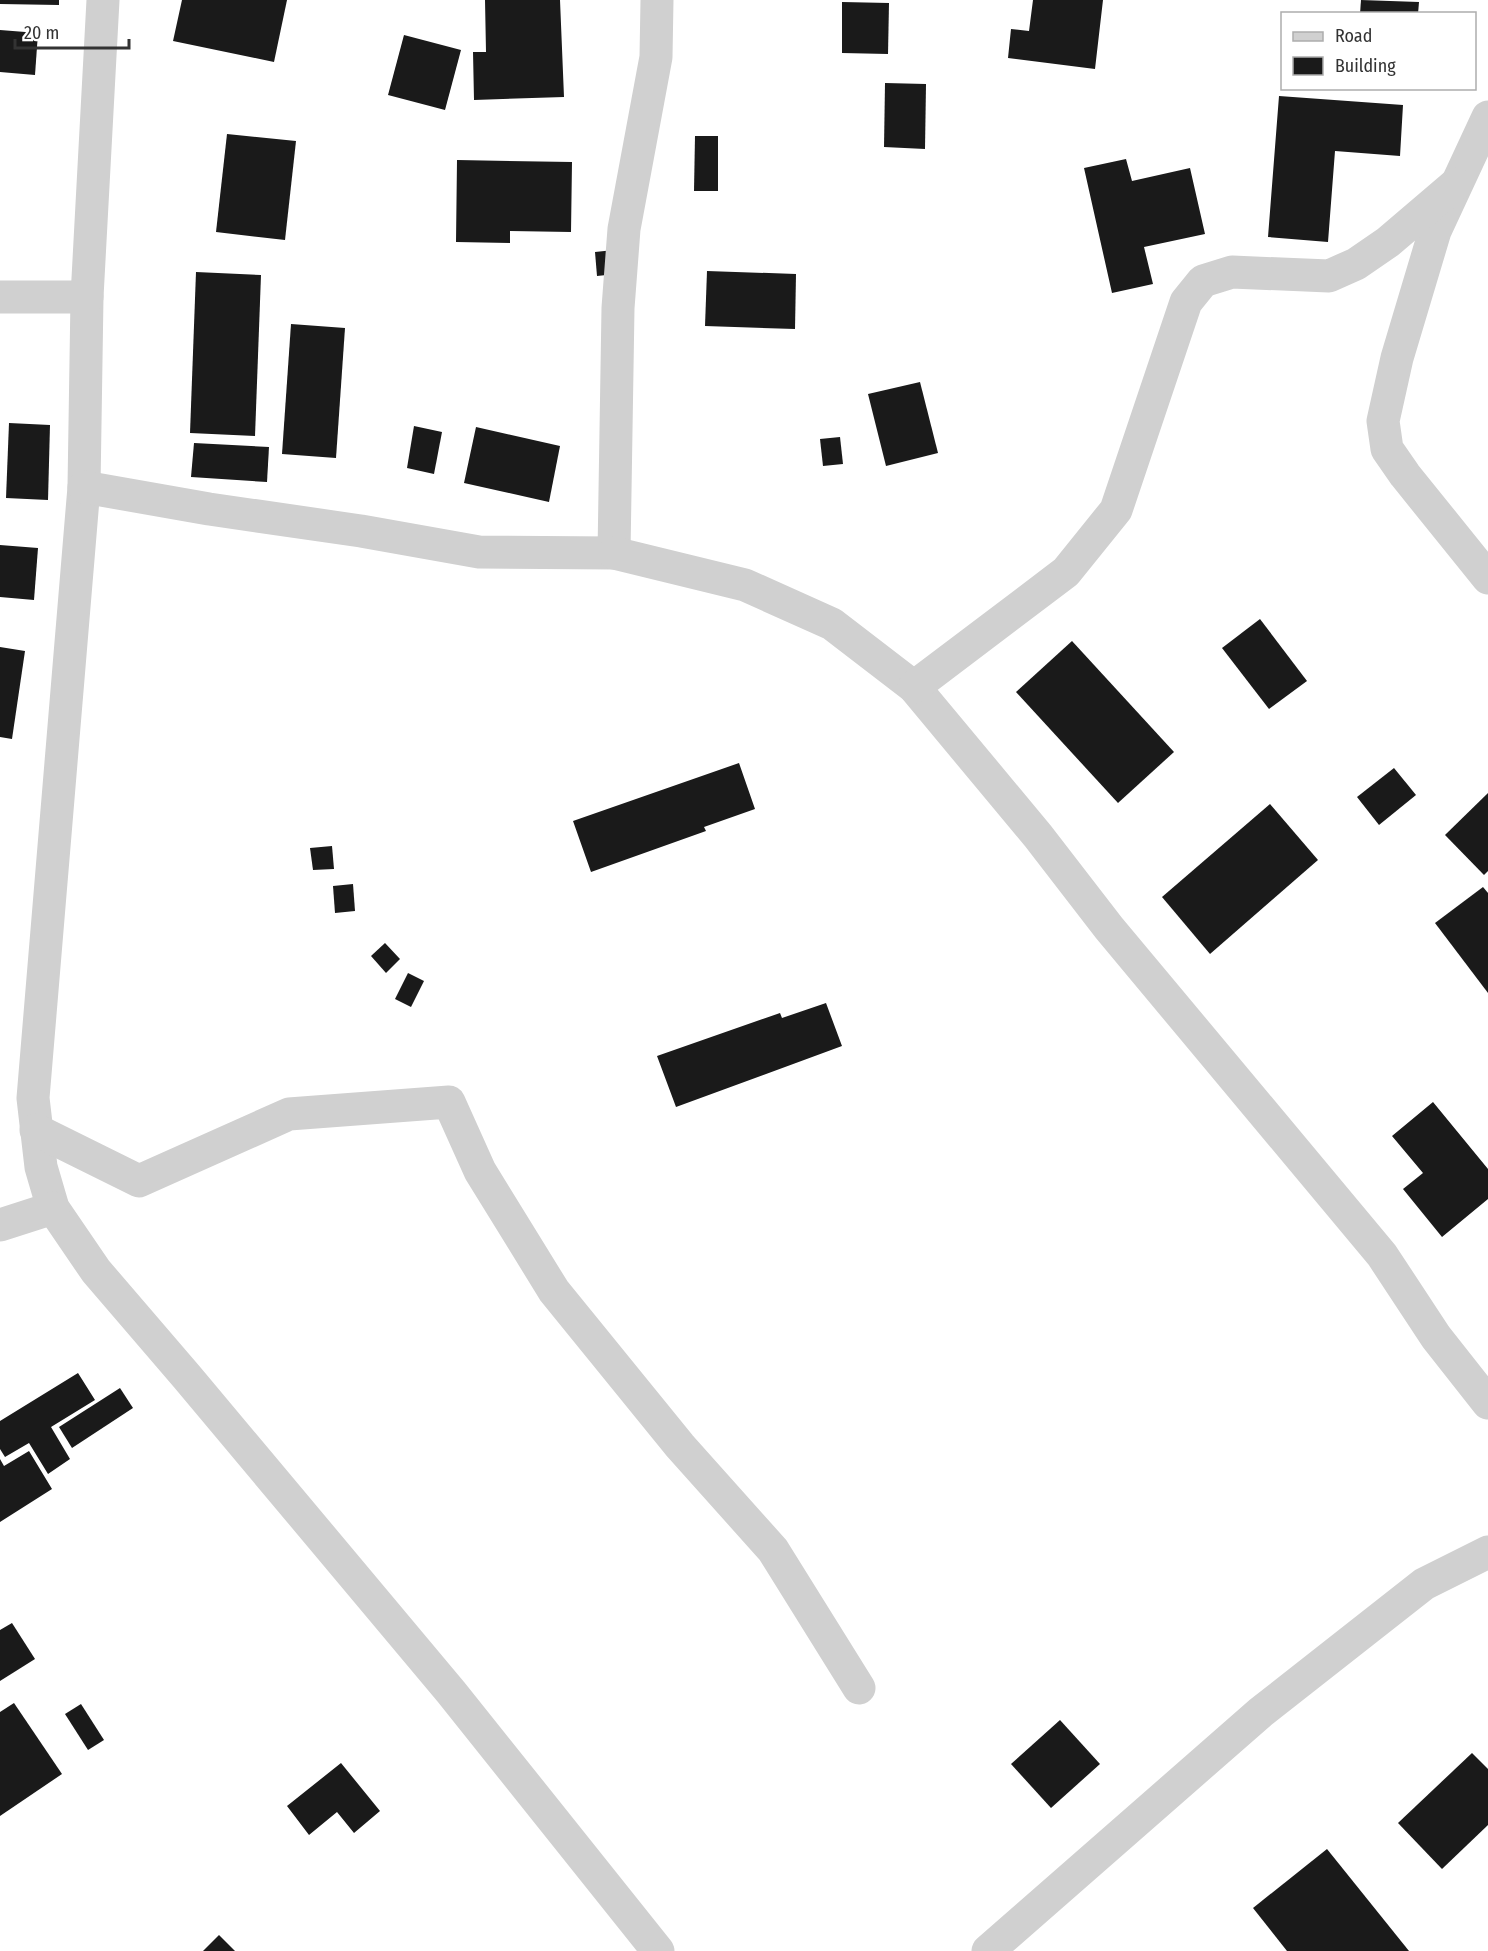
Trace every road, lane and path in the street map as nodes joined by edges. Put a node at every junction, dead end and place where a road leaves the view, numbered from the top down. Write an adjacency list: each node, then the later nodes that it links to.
1 (103, 0): 6 (street)
2 (657, 0): 8 (street)
3 (1488, 117): 4 (street)
4 (1456, 184): 9 (street); 10 (street)
5 (0, 297): 6 (street)
6 (87, 297): 7 (street)
7 (84, 487): 8 (street); 11 (street)
8 (614, 553): 10 (street)
9 (1488, 578)
10 (914, 687): 14 (street)
11 (36, 1130): 12 (street); 16 (street)
12 (53, 1208): 13 (street); 17 (street)
13 (0, 1225)
14 (1488, 1403)
15 (1488, 1552): 18 (street)
16 (859, 1688)
17 (658, 1951)
18 (988, 1951)

